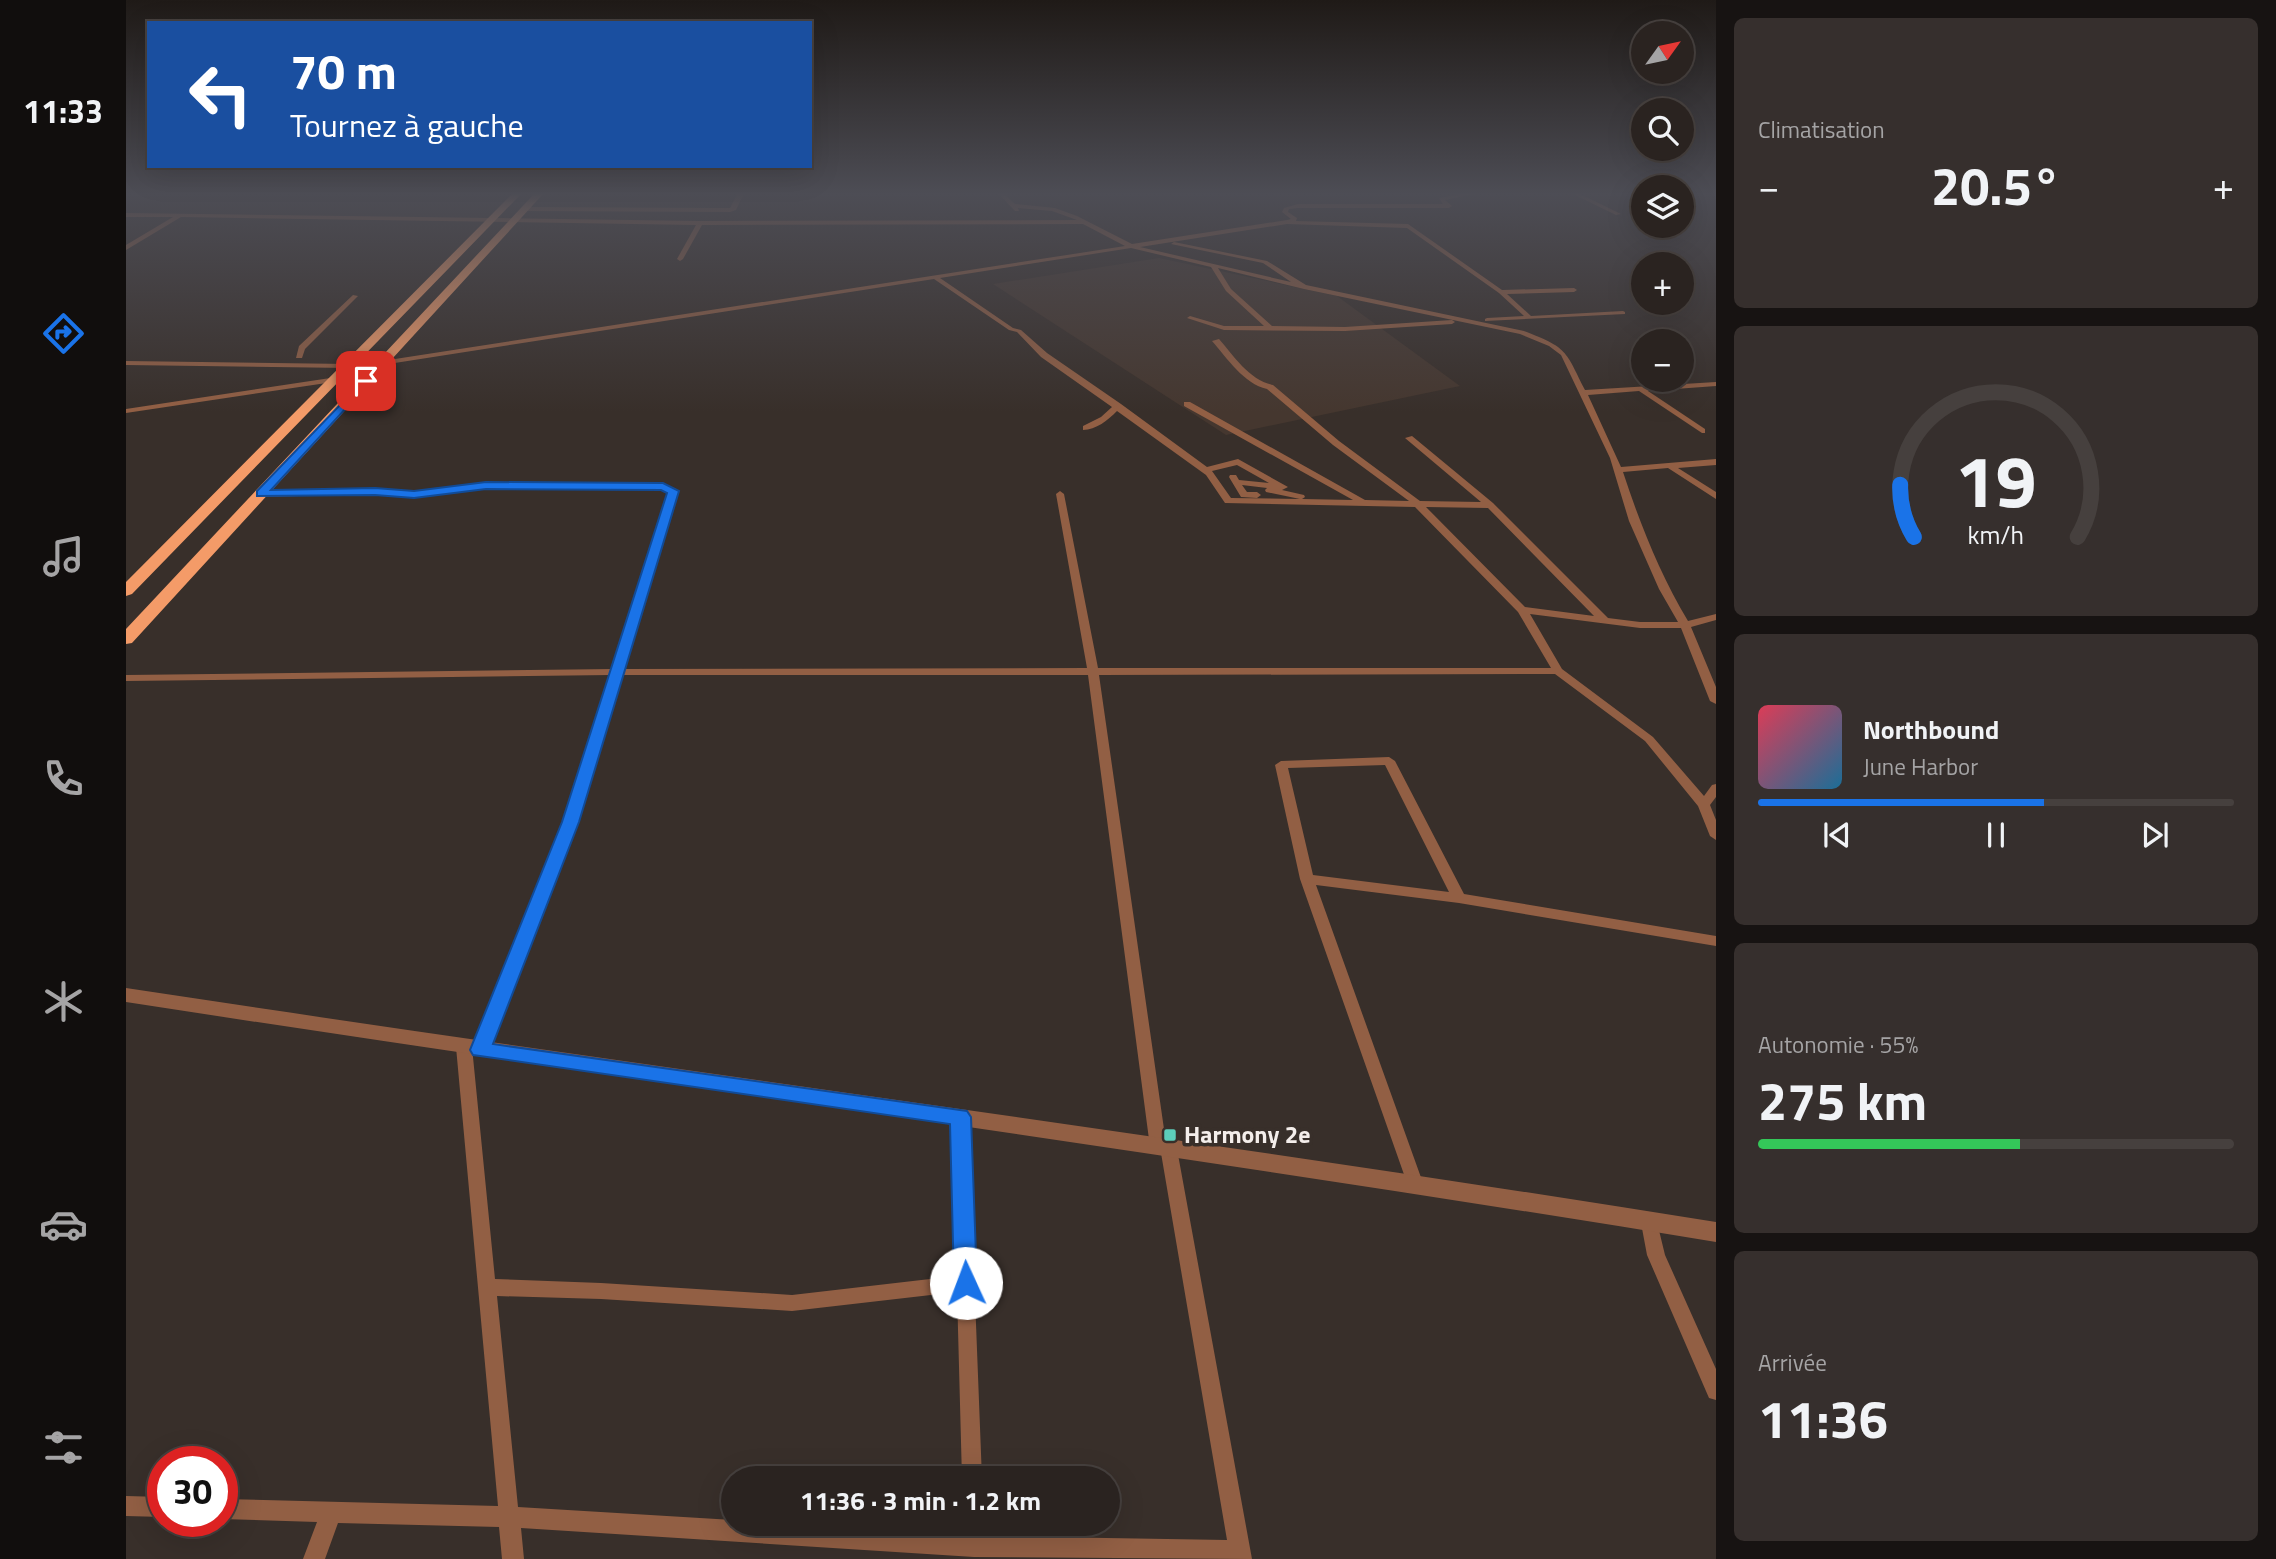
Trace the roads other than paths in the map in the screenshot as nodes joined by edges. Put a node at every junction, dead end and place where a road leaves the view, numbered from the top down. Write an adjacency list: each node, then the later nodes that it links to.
1 (448, 266): 24 (highway)
2 (472, 266): 21 (highway)
3 (1014, 266): 8 (street)
4 (1210, 266): 7 (street)
5 (1271, 266): 9 (street)
6 (1464, 266): 11 (street)
7 (1215, 267): 9 (street); 17 (street)
8 (937, 279): 21 (street); 32 (street)
9 (1304, 287): 16 (street)
10 (1574, 290): 11 (street)
11 (1501, 292): 15 (street)
12 (355, 296): 19 (street)
13 (1623, 313): 15 (street)
14 (1190, 318): 17 (street)
15 (1530, 318): 16 (street)
16 (1470, 321): 17 (street); 30 (street)
17 (1270, 328)
18 (1216, 341): 51 (street)
19 (299, 356): 22 (street); 23 (street)
20 (126, 363): 22 (street)
21 (382, 363): 45 (highway)
22 (262, 365): 23 (street)
23 (332, 365): 24 (street)
24 (349, 366): 25 (highway)
25 (337, 379): 33 (street); 53 (highway)
26 (1716, 384): 27 (street)
27 (1694, 385)
28 (1631, 389): 30 (street)
29 (1645, 392): 35 (street)
30 (1582, 393): 41 (street)
31 (1187, 404): 50 (street)
32 (1118, 406): 34 (street); 40 (street)
33 (126, 411)
34 (1086, 428)
35 (1702, 431)
36 (1409, 438): 52 (street)
37 (1716, 463): 38 (street)
38 (1670, 466): 41 (street); 48 (street)
39 (1217, 467): 40 (street); 42 (street); 43 (street)
40 (1206, 470): 49 (street)
41 (1617, 470): 57 (street)
42 (1257, 472): 43 (street); 44 (street)
43 (1234, 479): 44 (street); 47 (street)
44 (1284, 486): 47 (street)
45 (261, 494): 58 (highway); 60 (street)
46 (1060, 494): 61 (street)
47 (1301, 496): 49 (street)
48 (1716, 496)
49 (1311, 502): 50 (street)
50 (1364, 503): 51 (street)
51 (1417, 503): 52 (street); 54 (street)
52 (1490, 505): 56 (street)
53 (127, 590)
54 (1522, 610): 56 (street); 59 (street)
55 (1716, 617): 57 (street)
56 (1605, 621): 57 (street)
57 (1685, 625): 63 (street)
58 (126, 639)
59 (1558, 671): 61 (street); 65 (street)
60 (617, 672): 61 (street); 62 (street); 71 (street)
61 (1093, 673): 73 (street)
62 (126, 678)
63 (1716, 701)
64 (1716, 788): 65 (street)
65 (1704, 804): 66 (street)
66 (1716, 836)
67 (1307, 878): 68 (street); 68 (street); 74 (street)
68 (1460, 898): 69 (street)
69 (1716, 941)
70 (126, 995): 71 (street)
71 (472, 1048): 72 (street); 78 (street)
72 (960, 1117): 73 (street); 77 (street)
73 (1164, 1148): 74 (street); 88 (street)
74 (1415, 1183): 75 (street)
75 (1650, 1223): 76 (street); 79 (street)
76 (1716, 1232)
77 (966, 1283): 78 (street); 80 (street)
78 (487, 1287): 85 (street)
79 (1716, 1391)
80 (972, 1466)
81 (126, 1506): 82 (street)
82 (147, 1507)
83 (238, 1511): 84 (street)
84 (331, 1514): 85 (street); 89 (street)
85 (509, 1517): 87 (street); 90 (street)
86 (974, 1536): 87 (street)
87 (974, 1546): 88 (street)
88 (1240, 1555)
89 (314, 1559)
90 (513, 1559)

